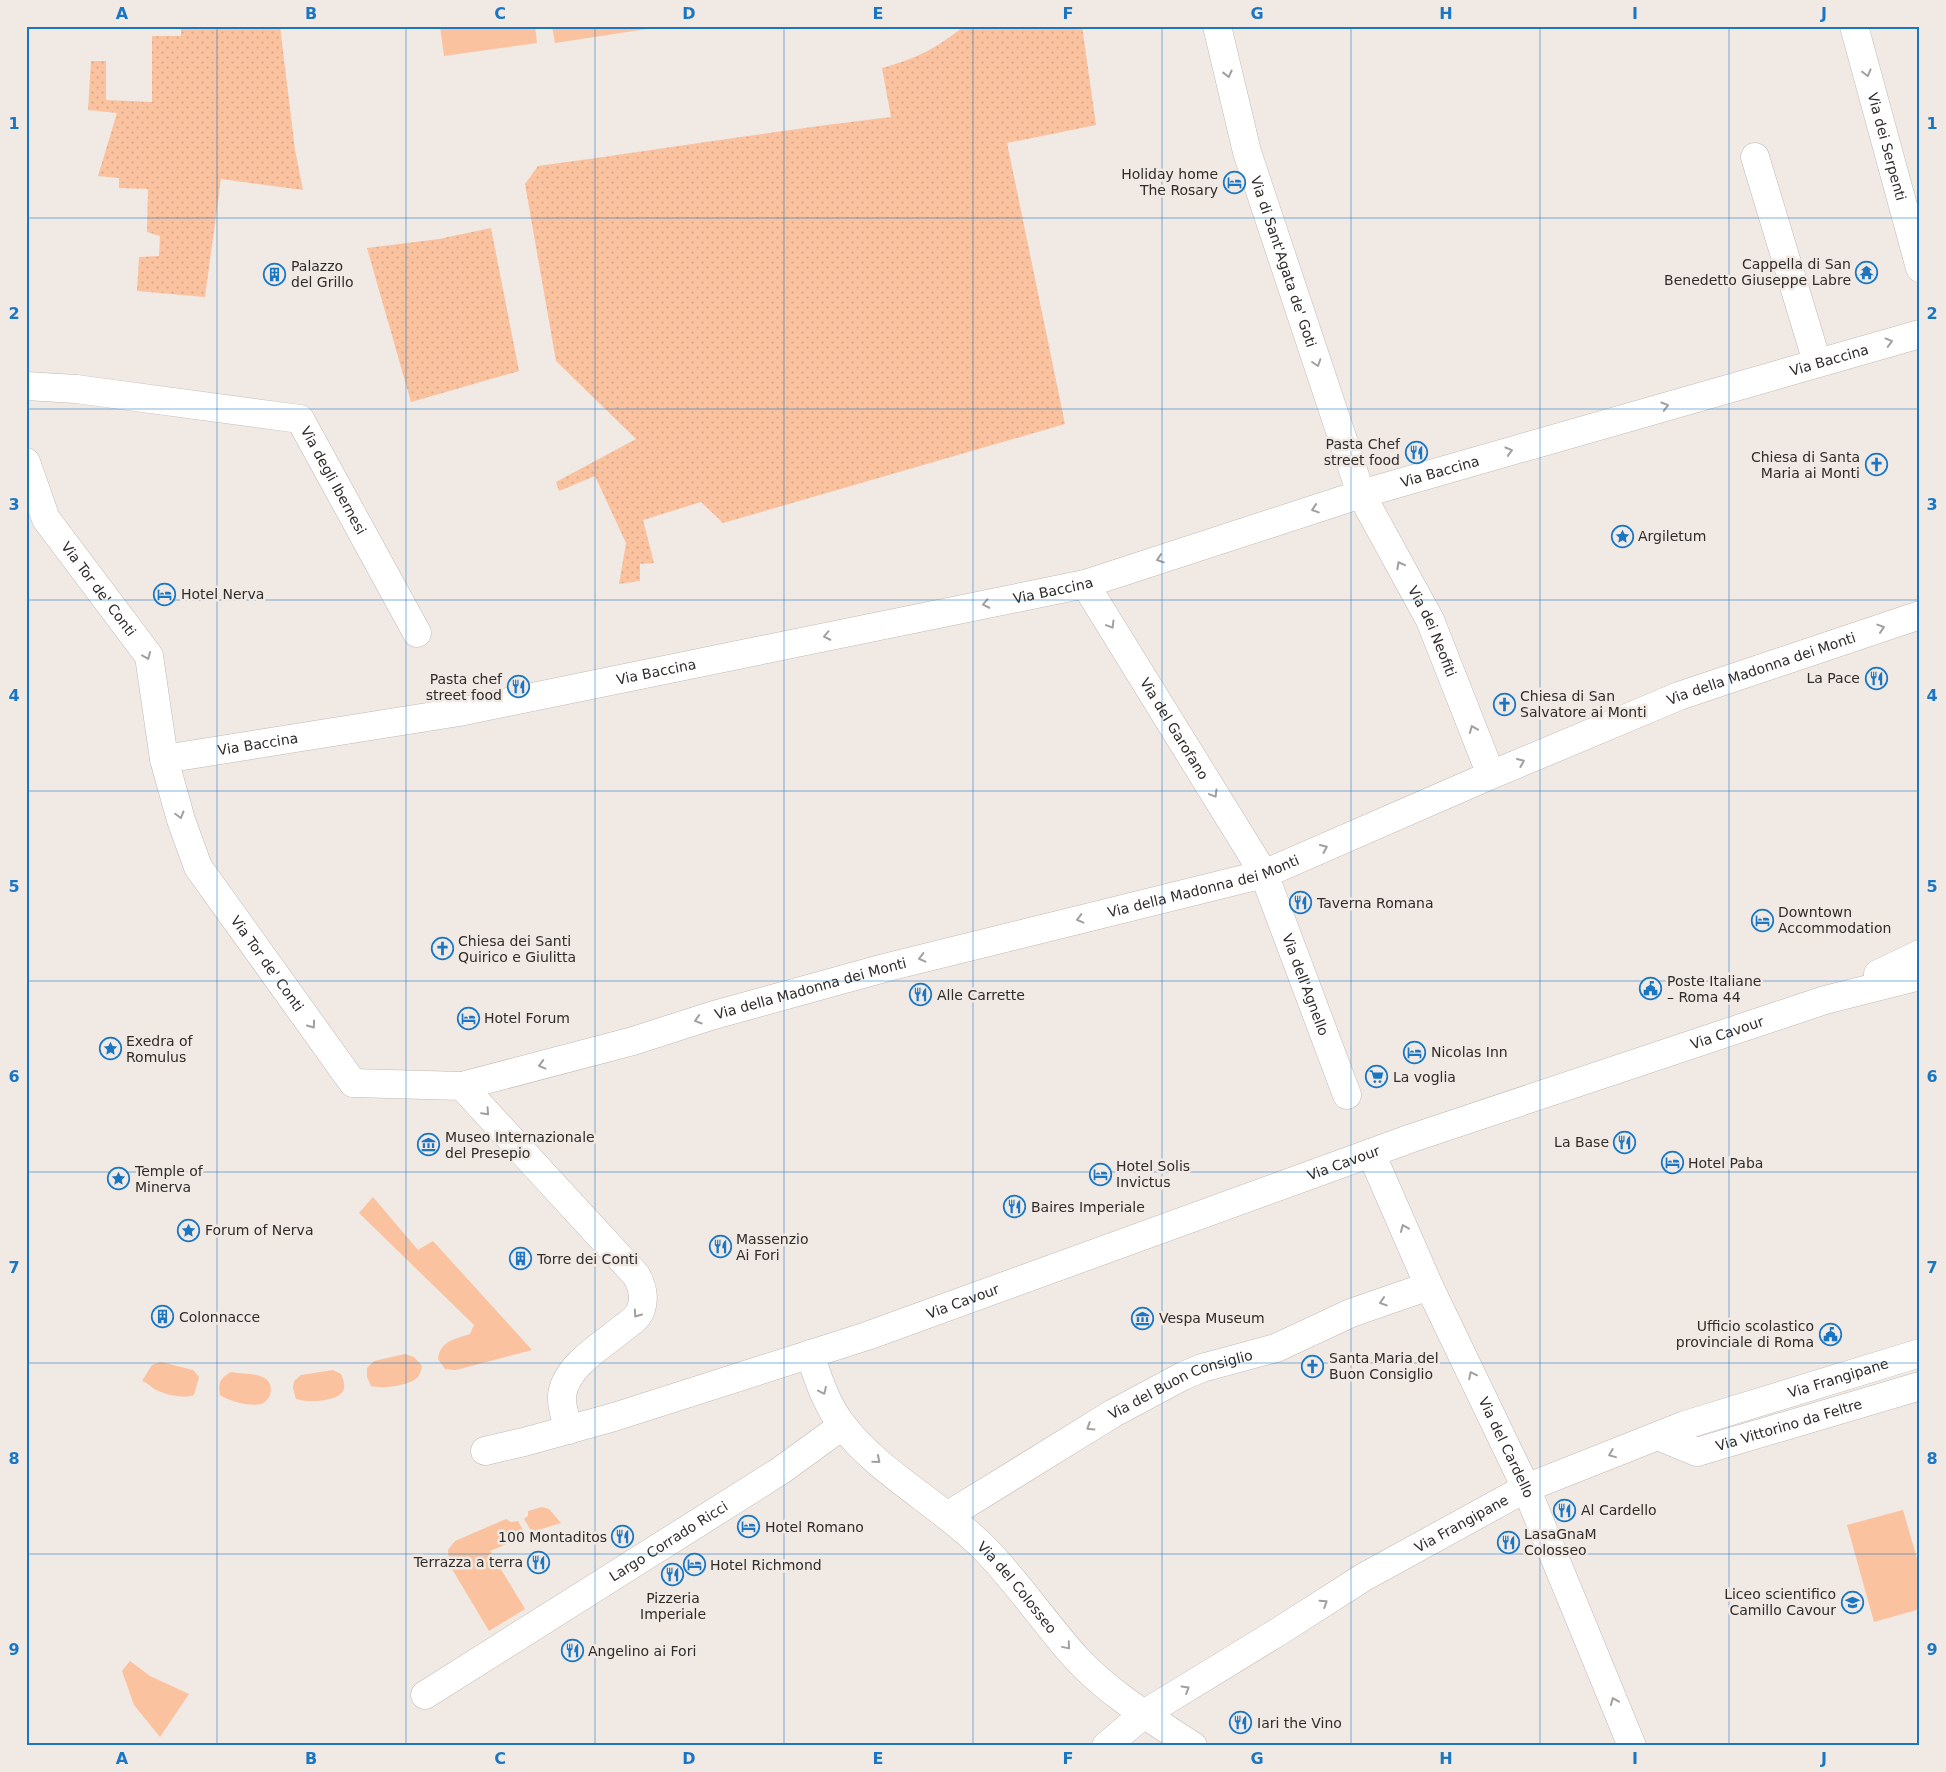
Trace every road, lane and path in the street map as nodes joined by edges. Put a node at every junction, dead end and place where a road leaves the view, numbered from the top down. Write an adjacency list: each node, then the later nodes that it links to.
1 (1217, 26): 9 (street, Via di Sant'Agata de' Goti, one-way to 9)
2 (1854, 26): 4 (street, Via dei Serpenti, one-way to 4)
3 (1755, 157): 6 (street)
4 (1920, 268)
5 (1920, 334): 6 (street, Via Baccina, one-way to 5)
6 (1817, 362): 9 (street, Via Baccina, one-way to 6)
7 (26, 386): 12 (street, Via degli Ibernesi)
8 (26, 462): 13 (street, Via Tor de' Conti, one-way to 13)
9 (1361, 494): 10 (street, Via Baccina, one-way to 10); 14 (street, Via dei Neofiti, one-way to 9)
10 (1086, 584): 13 (street, Via Baccina, one-way to 13); 15 (street, Via del Garofano, one-way to 15)
11 (1920, 615): 14 (street, Via della Madonna dei Monti, one-way to 11)
12 (417, 633)
13 (164, 760): 19 (street, Via Tor de' Conti, one-way to 19)
14 (1491, 775): 15 (street, Via della Madonna dei Monti, one-way to 14)
15 (1264, 874): 19 (street, Via della Madonna dei Monti, one-way to 19); 20 (street, Via dell'Agnello)
16 (1920, 954): 18 (street, Via Cavour)
17 (1920, 976): 18 (street, Via Cavour)
18 (1825, 1000): 21 (street, Via Cavour)
19 (462, 1086): 27 (street, one-way to 27)
20 (1347, 1095)
21 (1371, 1153): 22 (street, Via del Cardello, one-way to 21); 24 (street, Via Cavour)
22 (1429, 1286): 30 (street, Via del Cardello, one-way to 22); 31 (street, Via del Buon Consiglio, one-way to 31)
23 (1920, 1353): 28 (street, Via Frangipane)
24 (810, 1354): 26 (street, one-way to 26); 27 (street)
25 (1920, 1386): 28 (street, Via Vittorino da Feltre)
26 (842, 1426): 31 (street, Via del Colosseo, one-way to 31); 32 (street, Largo Corrado Ricci)
27 (569, 1430): 29 (street)
28 (1658, 1436): 30 (street, Via Frangipane, one-way to 30)
29 (485, 1451)
30 (1526, 1488): 33 (street, Via Frangipane, one-way to 30); 36 (street, Via del Cardello, one-way to 30)
31 (947, 1516): 33 (street, Via del Colosseo, one-way to 33)
32 (425, 1695)
33 (1144, 1714): 34 (street, Via Frangipane); 35 (street, Via del Colosseo)
34 (1106, 1746)
35 (1193, 1746)
36 (1632, 1746)

